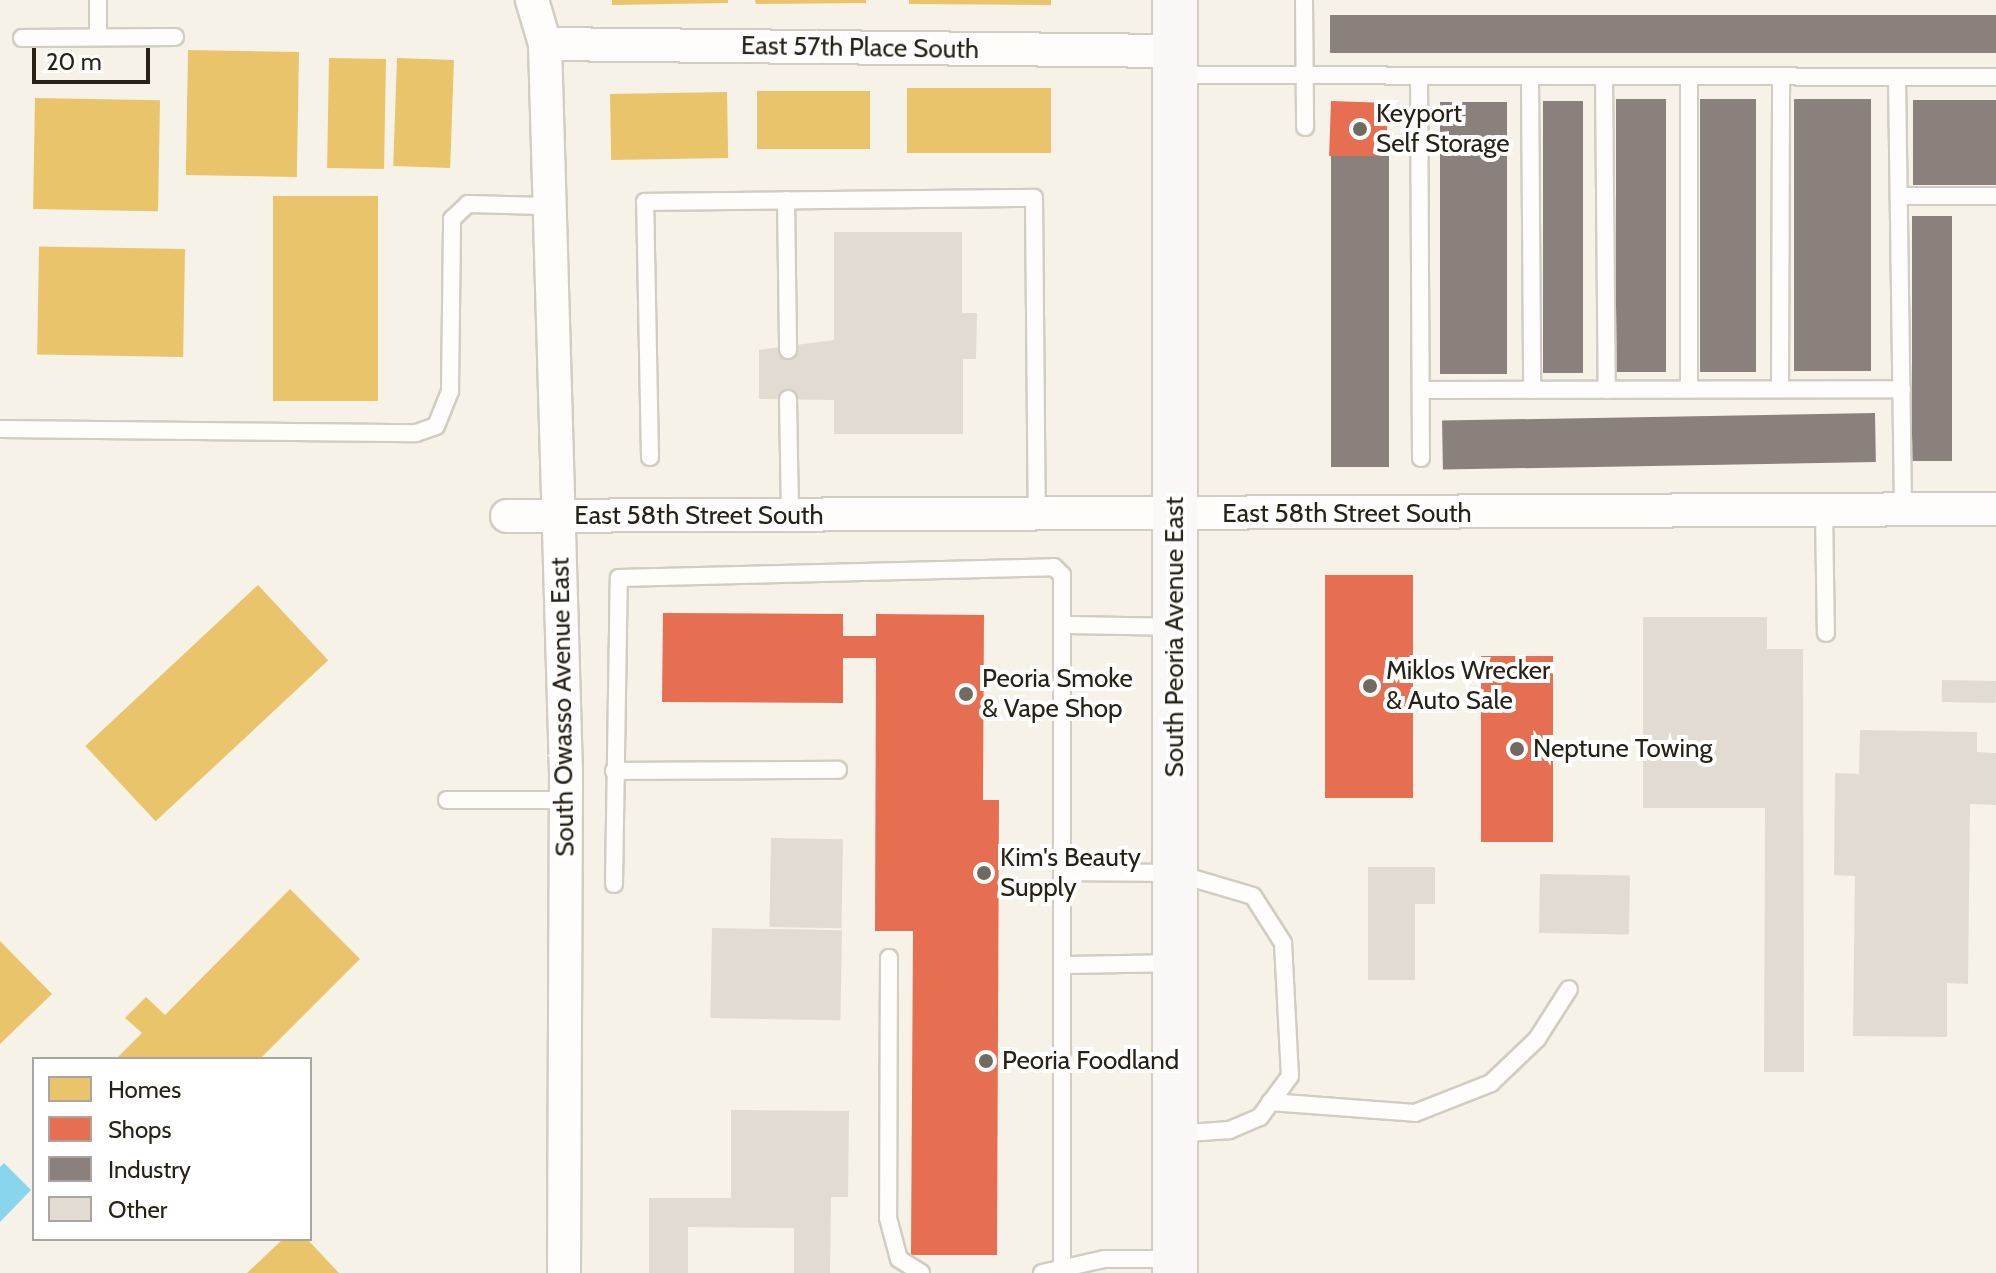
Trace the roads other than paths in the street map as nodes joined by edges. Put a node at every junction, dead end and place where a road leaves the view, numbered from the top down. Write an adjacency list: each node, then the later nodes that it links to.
1 (98, 0): 5 (lane)
2 (532, 0): 8 (street, South Owasso Avenue East)
3 (1175, 0): 9 (main road, South Peoria Avenue East)
4 (1304, 0): 10 (lane)
5 (98, 37): 6 (lane); 7 (lane)
6 (175, 37)
7 (22, 38)
8 (545, 44): 9 (street, East 57th Place South); 22 (street, South Owasso Avenue East)
9 (1175, 63): 10 (lane); 37 (main road, South Peoria Avenue East)
10 (1305, 75): 11 (lane); 18 (lane)
11 (1419, 76): 12 (lane); 27 (lane)
12 (1530, 76): 13 (lane); 28 (lane)
13 (1604, 76): 14 (lane); 29 (lane)
14 (1689, 77): 15 (lane); 24 (lane)
15 (1781, 77): 16 (lane); 25 (lane)
16 (1897, 77): 17 (lane); 19 (lane)
17 (1996, 77)
18 (1305, 127)
19 (1899, 196): 20 (lane); 26 (lane)
20 (1996, 196)
21 (786, 200): 23 (lane); 32 (lane); 41 (lane)
22 (545, 206): 31 (lane); 39 (street, South Owasso Avenue East)
23 (788, 350)
24 (1689, 389): 25 (lane); 29 (lane)
25 (1780, 389): 26 (lane)
26 (1902, 389): 35 (lane)
27 (1421, 390): 28 (lane); 33 (lane)
28 (1532, 390): 29 (lane)
29 (1607, 390)
30 (788, 399): 40 (lane)
31 (0, 429)
32 (650, 457)
33 (1421, 458)
34 (1996, 509): 35 (street, East 58th Street South)
35 (1903, 510): 36 (street, East 58th Street South)
36 (1824, 511): 37 (street, East 58th Street South); 44 (lane)
37 (1175, 515): 41 (street, East 58th Street South); 43 (main road, South Peoria Avenue East)
38 (507, 516): 39 (street, East 58th Street South)
39 (557, 516): 40 (street, East 58th Street South); 48 (street, South Owasso Avenue East)
40 (790, 516): 41 (street, East 58th Street South)
41 (1037, 516)
42 (1062, 625): 43 (lane); 46 (lane); 49 (lane)
43 (1175, 627): 50 (main road, South Peoria Avenue East)
44 (1826, 633)
45 (838, 770): 46 (lane)
46 (614, 771): 51 (lane)
47 (447, 800): 48 (lane)
48 (566, 800): 60 (street, South Owasso Avenue East)
49 (1062, 872): 50 (lane); 54 (lane)
50 (1175, 873): 53 (main road, South Peoria Avenue East); 56 (lane)
51 (614, 884)
52 (889, 958): 61 (lane)
53 (1175, 963): 54 (lane); 57 (main road, South Peoria Avenue East)
54 (1062, 965): 59 (lane)
55 (1569, 989): 56 (lane)
56 (1270, 1102): 57 (lane)
57 (1175, 1134): 58 (main road, South Peoria Avenue East)
58 (1175, 1266): 59 (lane)
59 (1062, 1268): 62 (lane)
60 (564, 1273)
61 (921, 1273)
62 (1042, 1273)

